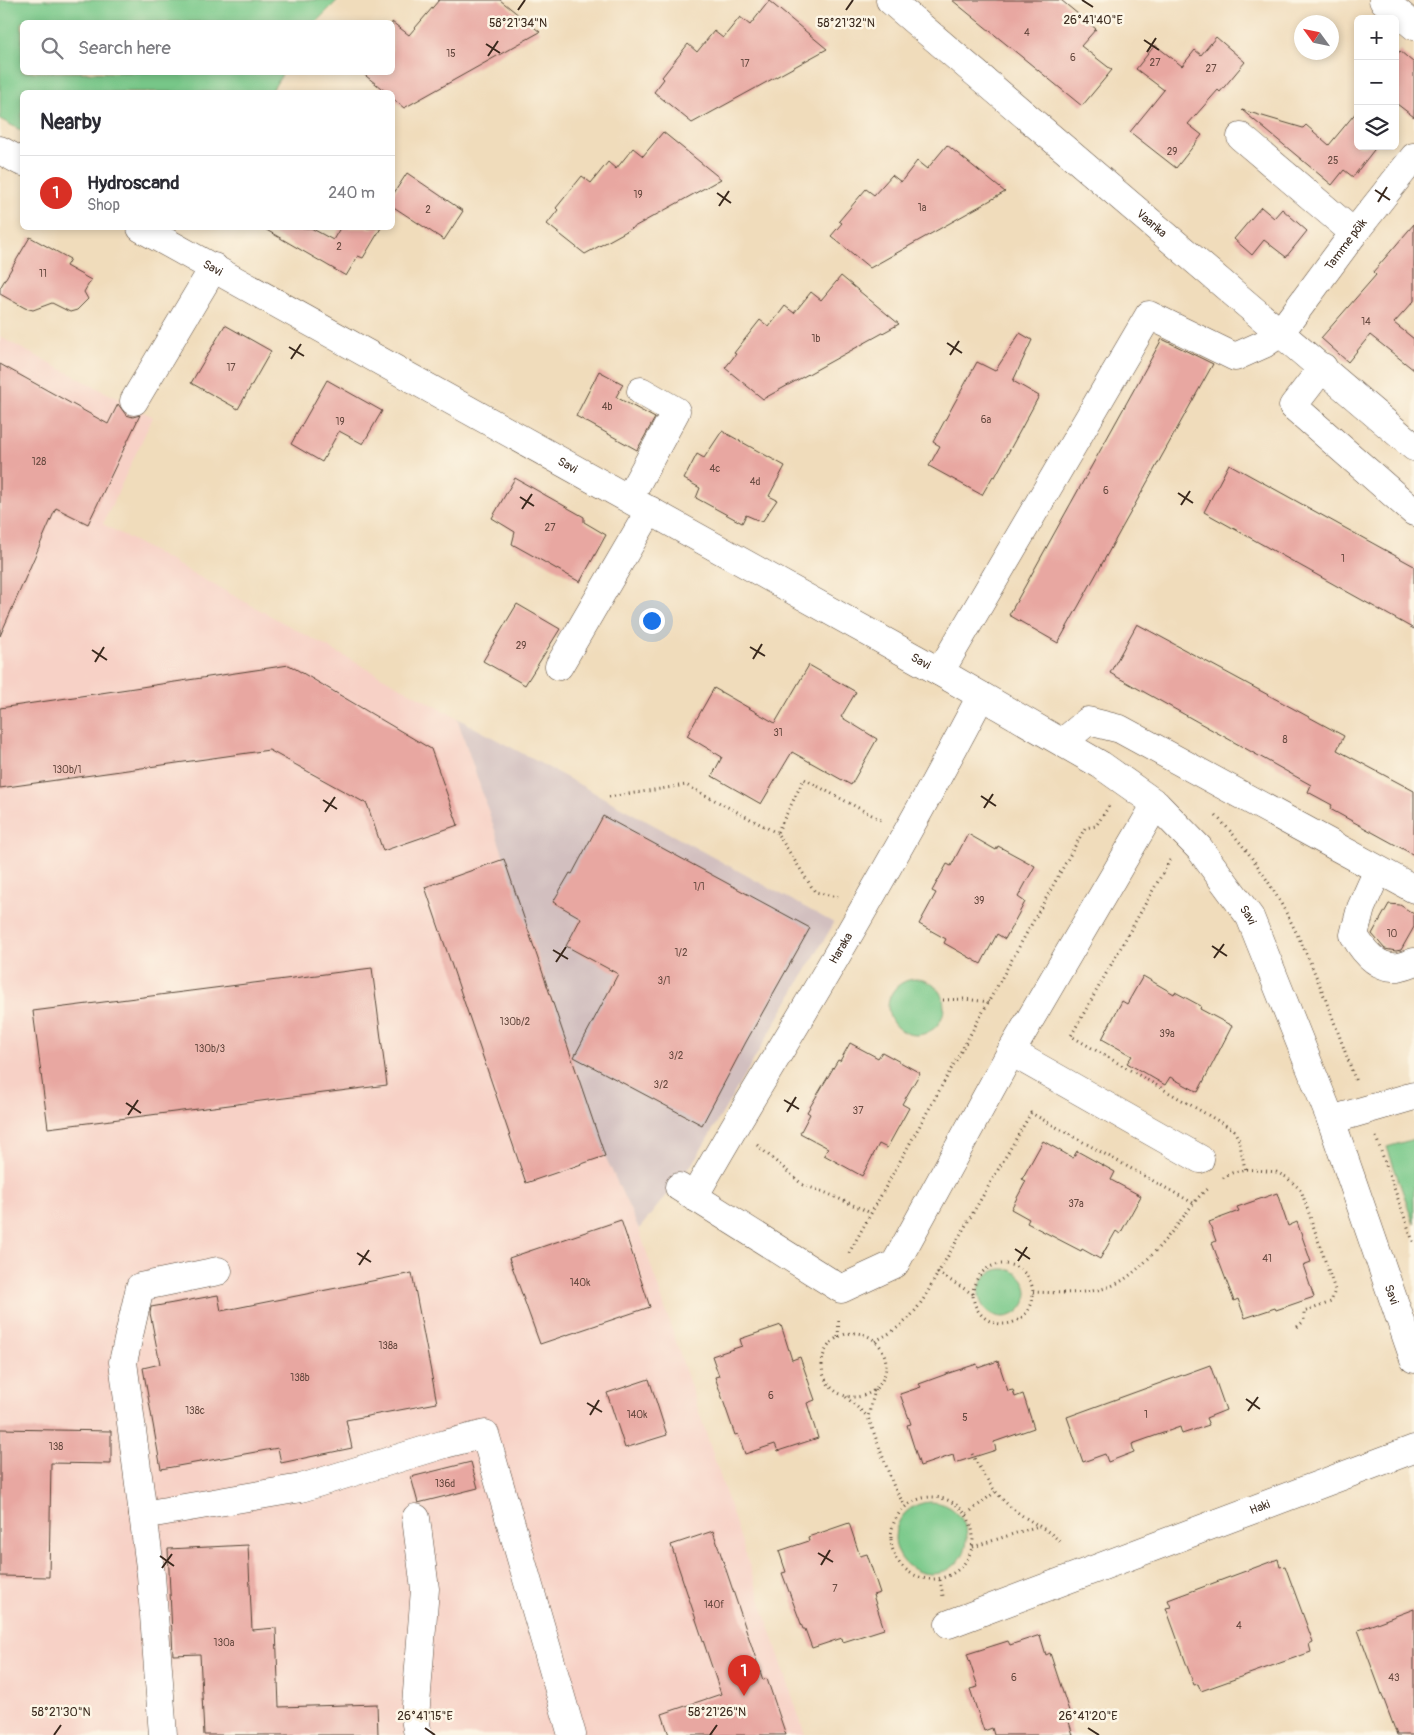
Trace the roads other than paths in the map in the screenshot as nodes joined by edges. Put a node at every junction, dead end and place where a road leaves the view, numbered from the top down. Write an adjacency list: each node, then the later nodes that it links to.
1 (890, 0): 11 (street, Vaarika)
2 (1384, 0): 3 (street)
3 (1414, 26)
4 (1241, 137): 9 (street)
5 (0, 150): 7 (street)
6 (1414, 157): 9 (street, Tamme põik)
7 (20, 161)
8 (145, 230): 10 (street, Savi)
9 (1354, 233): 11 (street, Tamme põik)
10 (214, 267): 14 (street); 16 (street, Savi)
11 (1280, 332): 12 (street, Vaarika); 19 (street, Tamme põik)
12 (1323, 367): 15 (street, Vaarika); 17 (street)
13 (641, 391): 16 (street)
14 (134, 401)
15 (1414, 447)
16 (639, 504): 18 (street); 19 (street, Savi)
17 (1414, 512)
18 (559, 666)
19 (940, 672): 20 (street, Savi)
20 (981, 696): 21 (street, Savi); 26 (street, Haraka)
21 (1063, 742): 22 (street, Savi); 23 (street)
22 (1156, 804): 26 (street); 28 (street, Savi)
23 (1378, 870): 24 (street); 25 (street)
24 (1414, 889)
25 (1414, 962)
26 (1011, 1052): 29 (street)
27 (1414, 1096): 28 (street)
28 (1331, 1120): 31 (street, Savi)
29 (1200, 1159)
30 (218, 1271): 33 (street)
31 (1414, 1359)
32 (1414, 1449): 35 (street, Haki)
33 (143, 1515): 36 (street); 38 (street)
34 (416, 1518): 37 (street)
35 (949, 1624)
36 (163, 1735)
37 (418, 1735)
38 (572, 1735)

